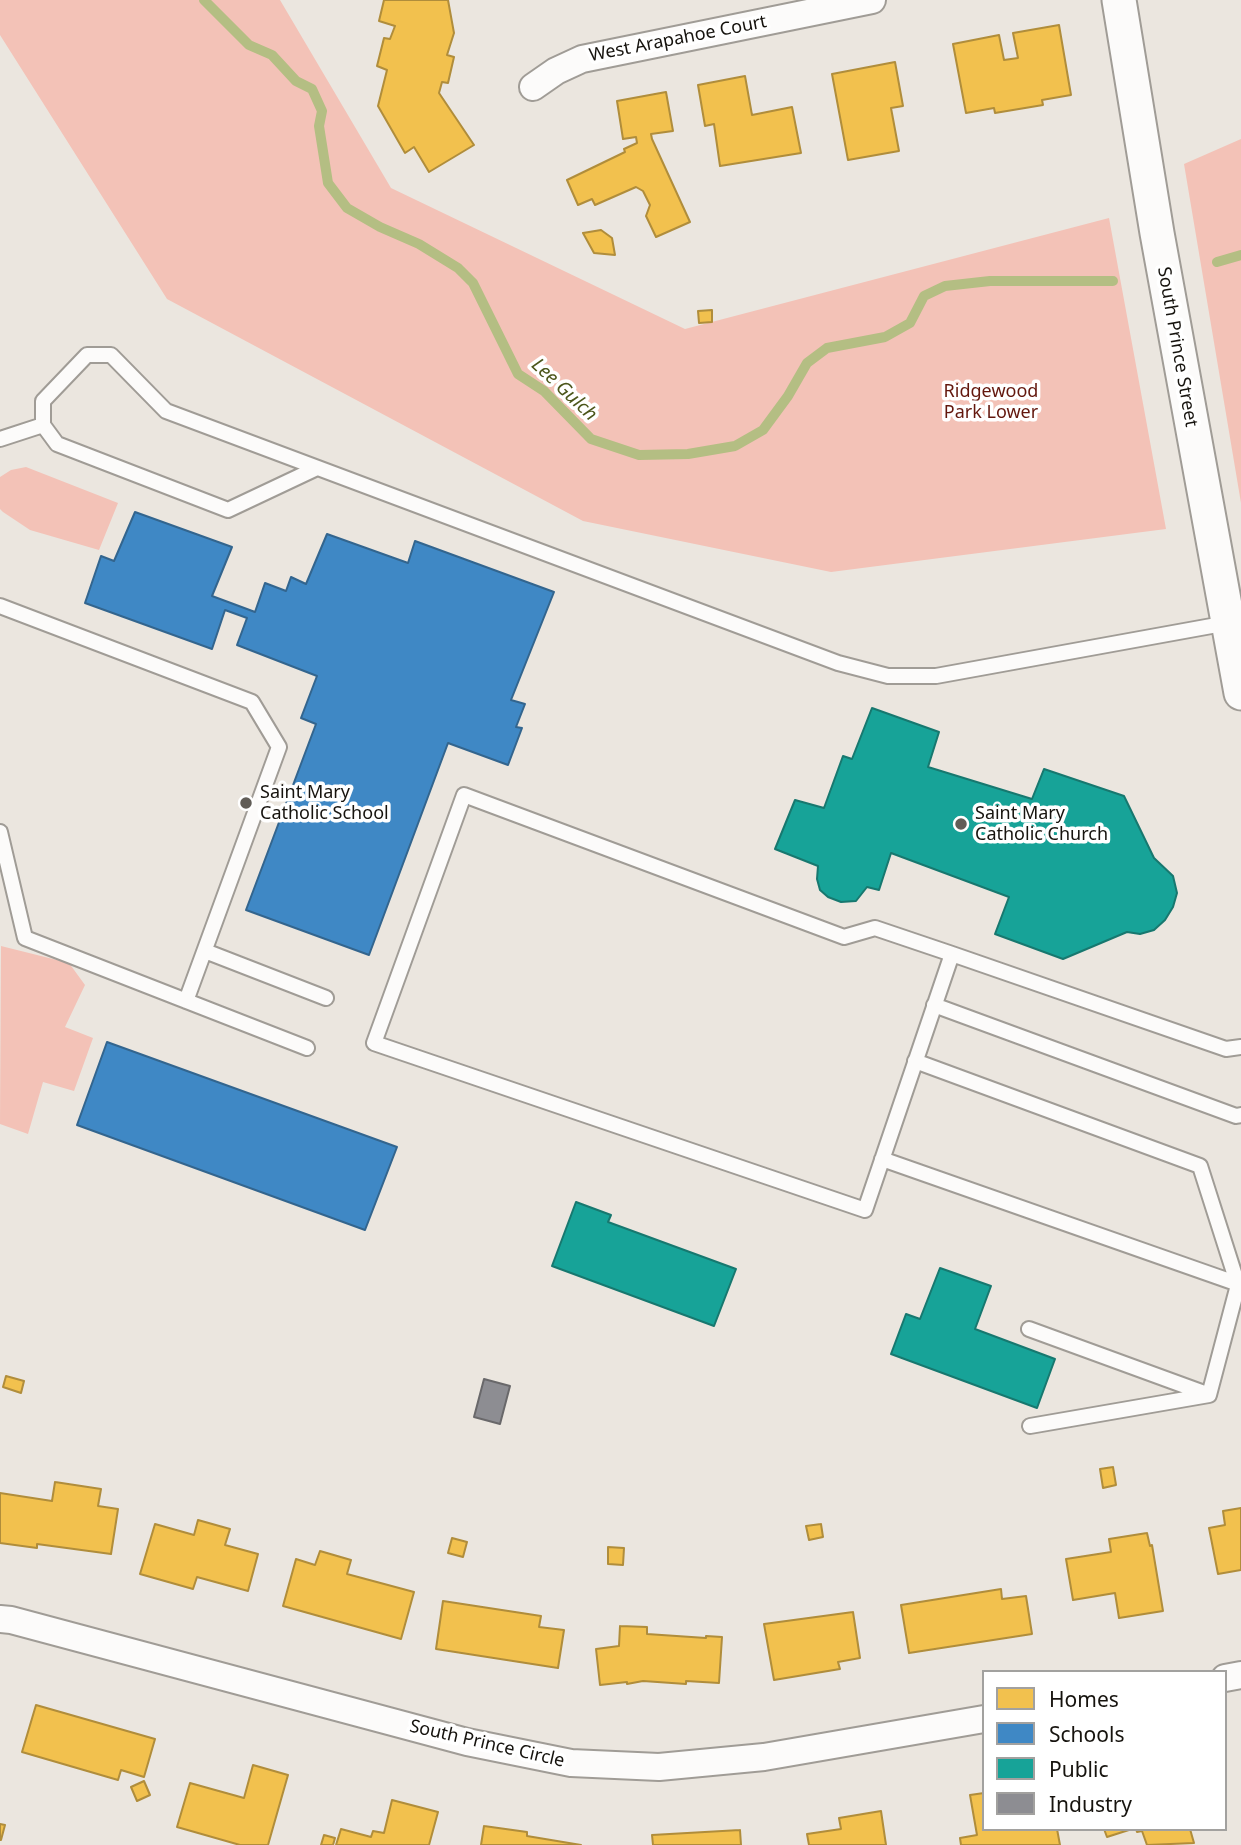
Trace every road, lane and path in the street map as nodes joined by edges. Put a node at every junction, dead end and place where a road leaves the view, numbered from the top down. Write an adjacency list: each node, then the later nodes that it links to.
1 (872, 0): 3 (street, West Arapahoe Court)
2 (1119, 0): 8 (street, South Prince Street)
3 (533, 87)
4 (43, 425): 5 (lane); 6 (lane); 6 (lane)
5 (0, 439)
6 (317, 468): 8 (lane)
7 (0, 606): 11 (lane)
8 (1228, 623): 9 (street, South Prince Street)
9 (1241, 694)
10 (0, 832): 14 (lane)
11 (205, 951): 13 (lane); 14 (lane)
12 (952, 954): 15 (lane); 16 (lane); 20 (lane)
13 (326, 998)
14 (187, 1001): 17 (lane)
15 (934, 1005): 18 (lane); 19 (lane)
16 (1241, 1047)
17 (307, 1048)
18 (915, 1061): 20 (lane); 21 (lane)
19 (1241, 1115)
20 (882, 1159): 21 (lane)
21 (1240, 1285): 23 (lane)
22 (1028, 1329): 23 (lane)
23 (1209, 1395): 24 (lane)
24 (1030, 1426)
25 (0, 1619): 26 (street, South Prince Circle)
26 (982, 1719)

